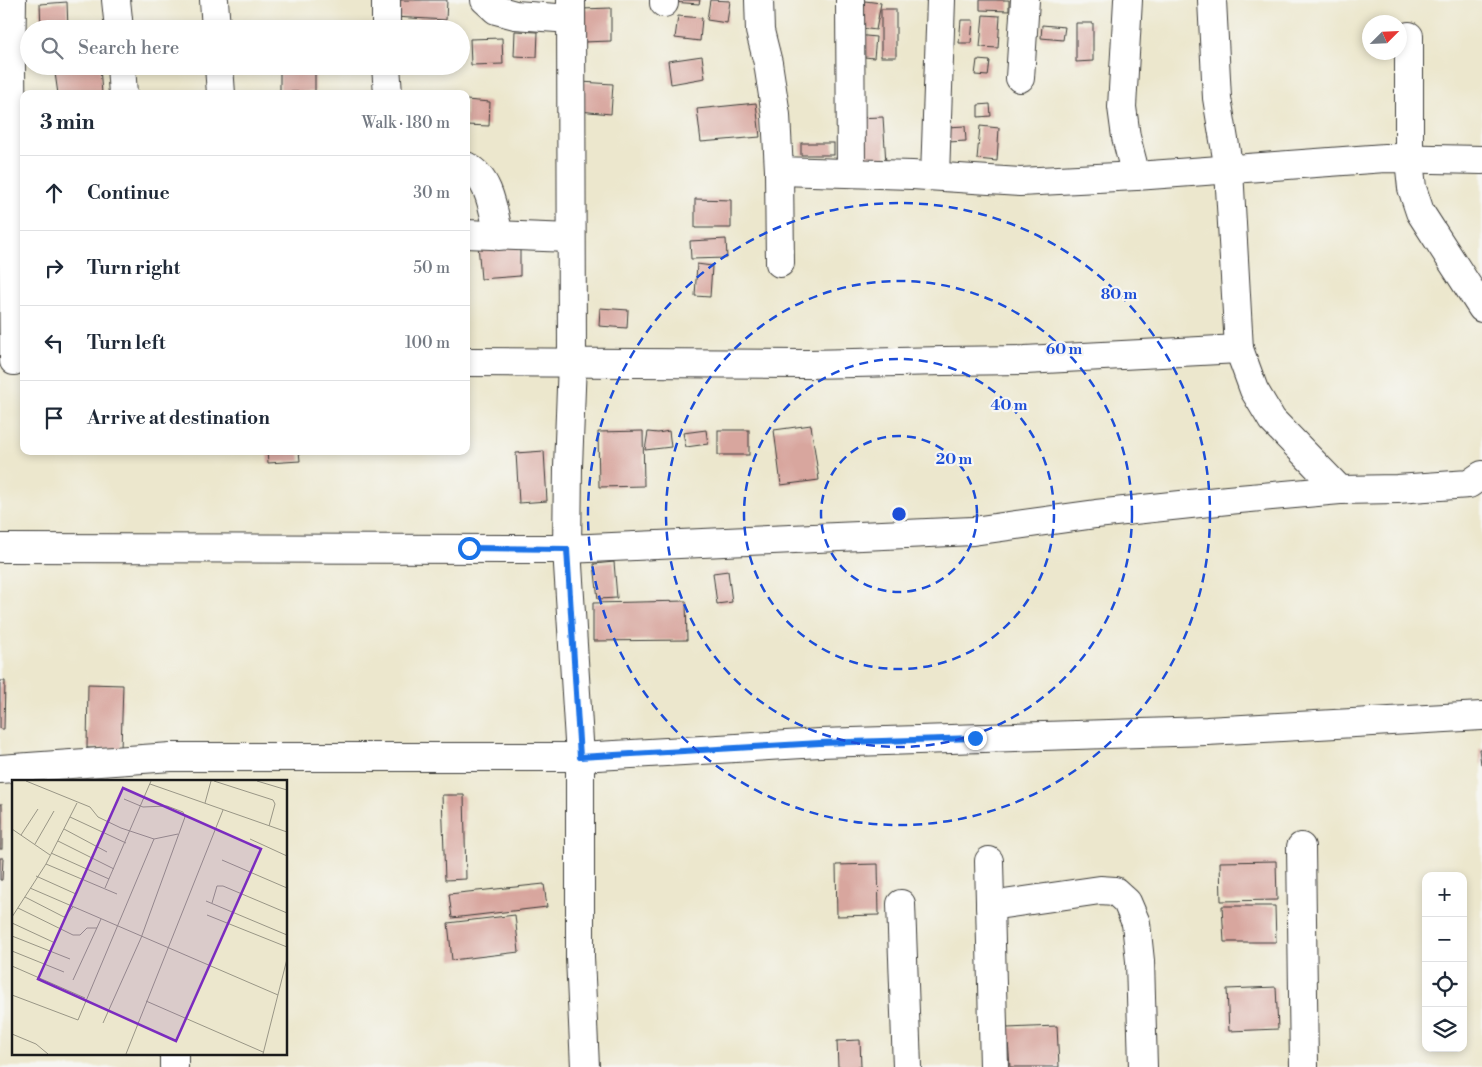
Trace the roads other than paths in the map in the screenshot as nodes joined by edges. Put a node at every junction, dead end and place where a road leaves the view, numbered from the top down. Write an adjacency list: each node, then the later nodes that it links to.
1 (12, 0): 38 (street)
2 (116, 0): 13 (street)
3 (214, 0): 14 (street)
4 (386, 0): 15 (street)
5 (484, 0): 12 (street)
6 (759, 0): 28 (street)
7 (850, 0): 29 (street)
8 (940, 0): 30 (street)
9 (1025, 0): 20 (street)
10 (1128, 0): 31 (street)
11 (1212, 0): 27 (street)
12 (571, 10): 34 (street)
13 (117, 20)
14 (215, 20)
15 (386, 20)
16 (1409, 36): 24 (street)
17 (122, 75): 21 (street)
18 (220, 75): 22 (street)
19 (387, 75): 23 (street)
20 (1020, 78)
21 (123, 90)
22 (221, 90)
23 (388, 90)
24 (1409, 159): 25 (street); 27 (street); 36 (street)
25 (1482, 160)
26 (470, 168): 33 (street)
27 (1229, 170): 31 (street); 37 (street)
28 (779, 171): 29 (street); 35 (street)
29 (850, 173): 30 (street)
30 (935, 176): 31 (street)
31 (1136, 176)
32 (470, 234): 33 (street)
33 (499, 236): 34 (street)
34 (571, 238): 40 (street)
35 (780, 263)
36 (1482, 308)
37 (1239, 349): 40 (street); 42 (street)
38 (12, 361)
39 (470, 362): 40 (street)
40 (572, 362): 44 (street)
41 (1482, 475): 42 (street)
42 (1340, 490): 44 (street)
43 (0, 548): 44 (street)
44 (567, 549): 46 (street)
45 (1482, 716): 46 (street)
46 (580, 757): 48 (street); 55 (street)
47 (0, 769): 48 (street)
48 (171, 769)
49 (1301, 847): 59 (street)
50 (990, 861): 52 (street)
51 (901, 904): 56 (street)
52 (990, 906): 57 (street); 58 (street)
53 (174, 1054): 54 (street)
54 (174, 1067)
55 (586, 1067)
56 (907, 1067)
57 (994, 1067)
58 (1143, 1067)
59 (1304, 1067)

